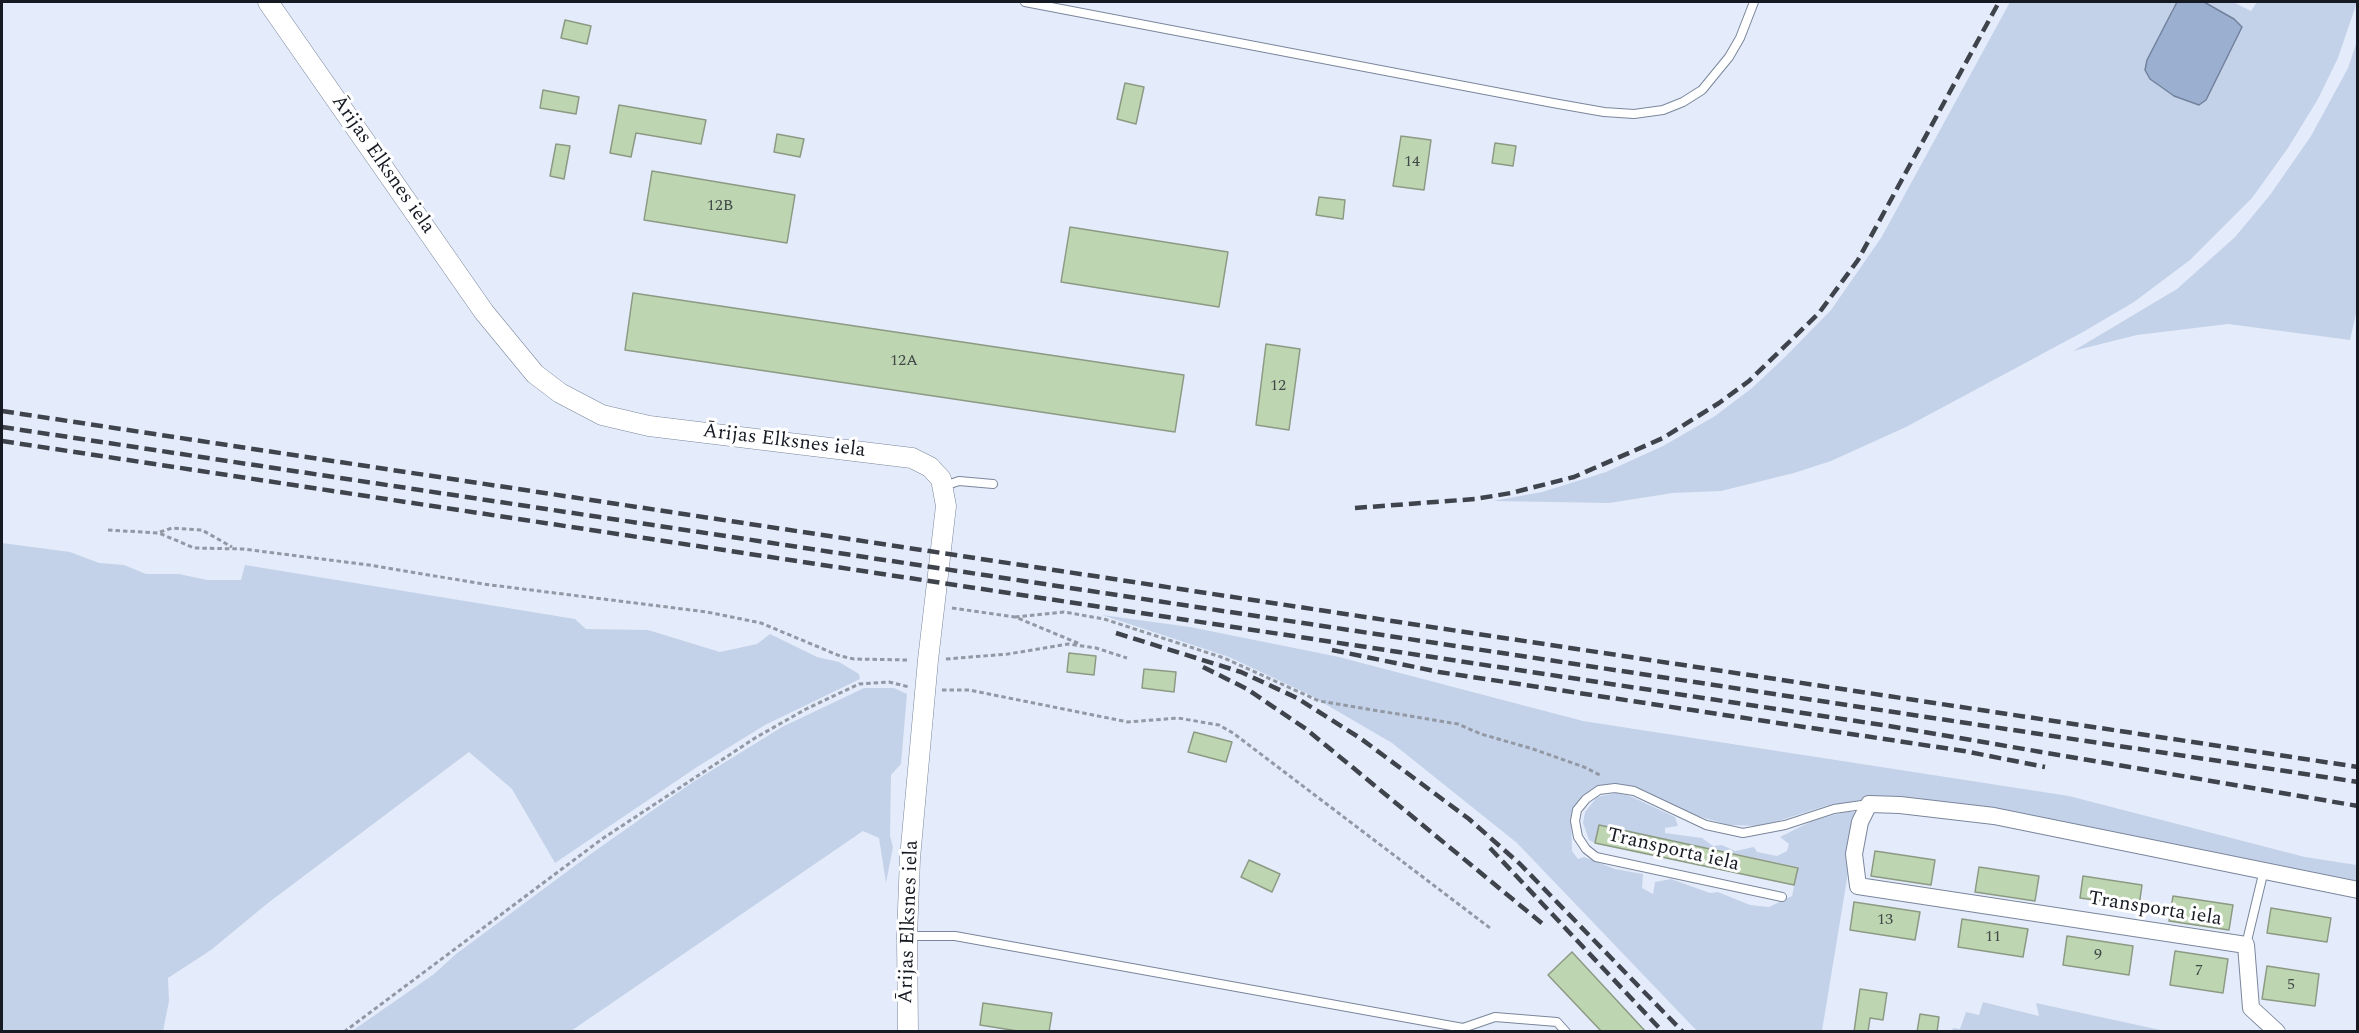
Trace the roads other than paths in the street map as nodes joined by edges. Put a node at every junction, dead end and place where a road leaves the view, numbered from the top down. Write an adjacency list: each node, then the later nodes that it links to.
1 (268, 2): 5 (street, Ārijas Elksnes iela)
2 (1025, 2): 3 (lane)
3 (1754, 2)
4 (993, 484): 5 (lane)
5 (944, 486): 10 (street, Ārijas Elksnes iela)
6 (1869, 804): 7 (street, Transporta iela); 9 (lane, Transporta iela); 11 (street, Transporta iela)
7 (2264, 870): 8 (street, Transporta iela); 11 (lane, Transporta iela)
8 (2358, 890)
9 (1782, 897)
10 (907, 936): 12 (street, Ārijas Elksnes iela); 13 (lane)
11 (2246, 945): 14 (street, Transporta iela)
12 (908, 1032)
13 (1566, 1032)
14 (2277, 1032)

